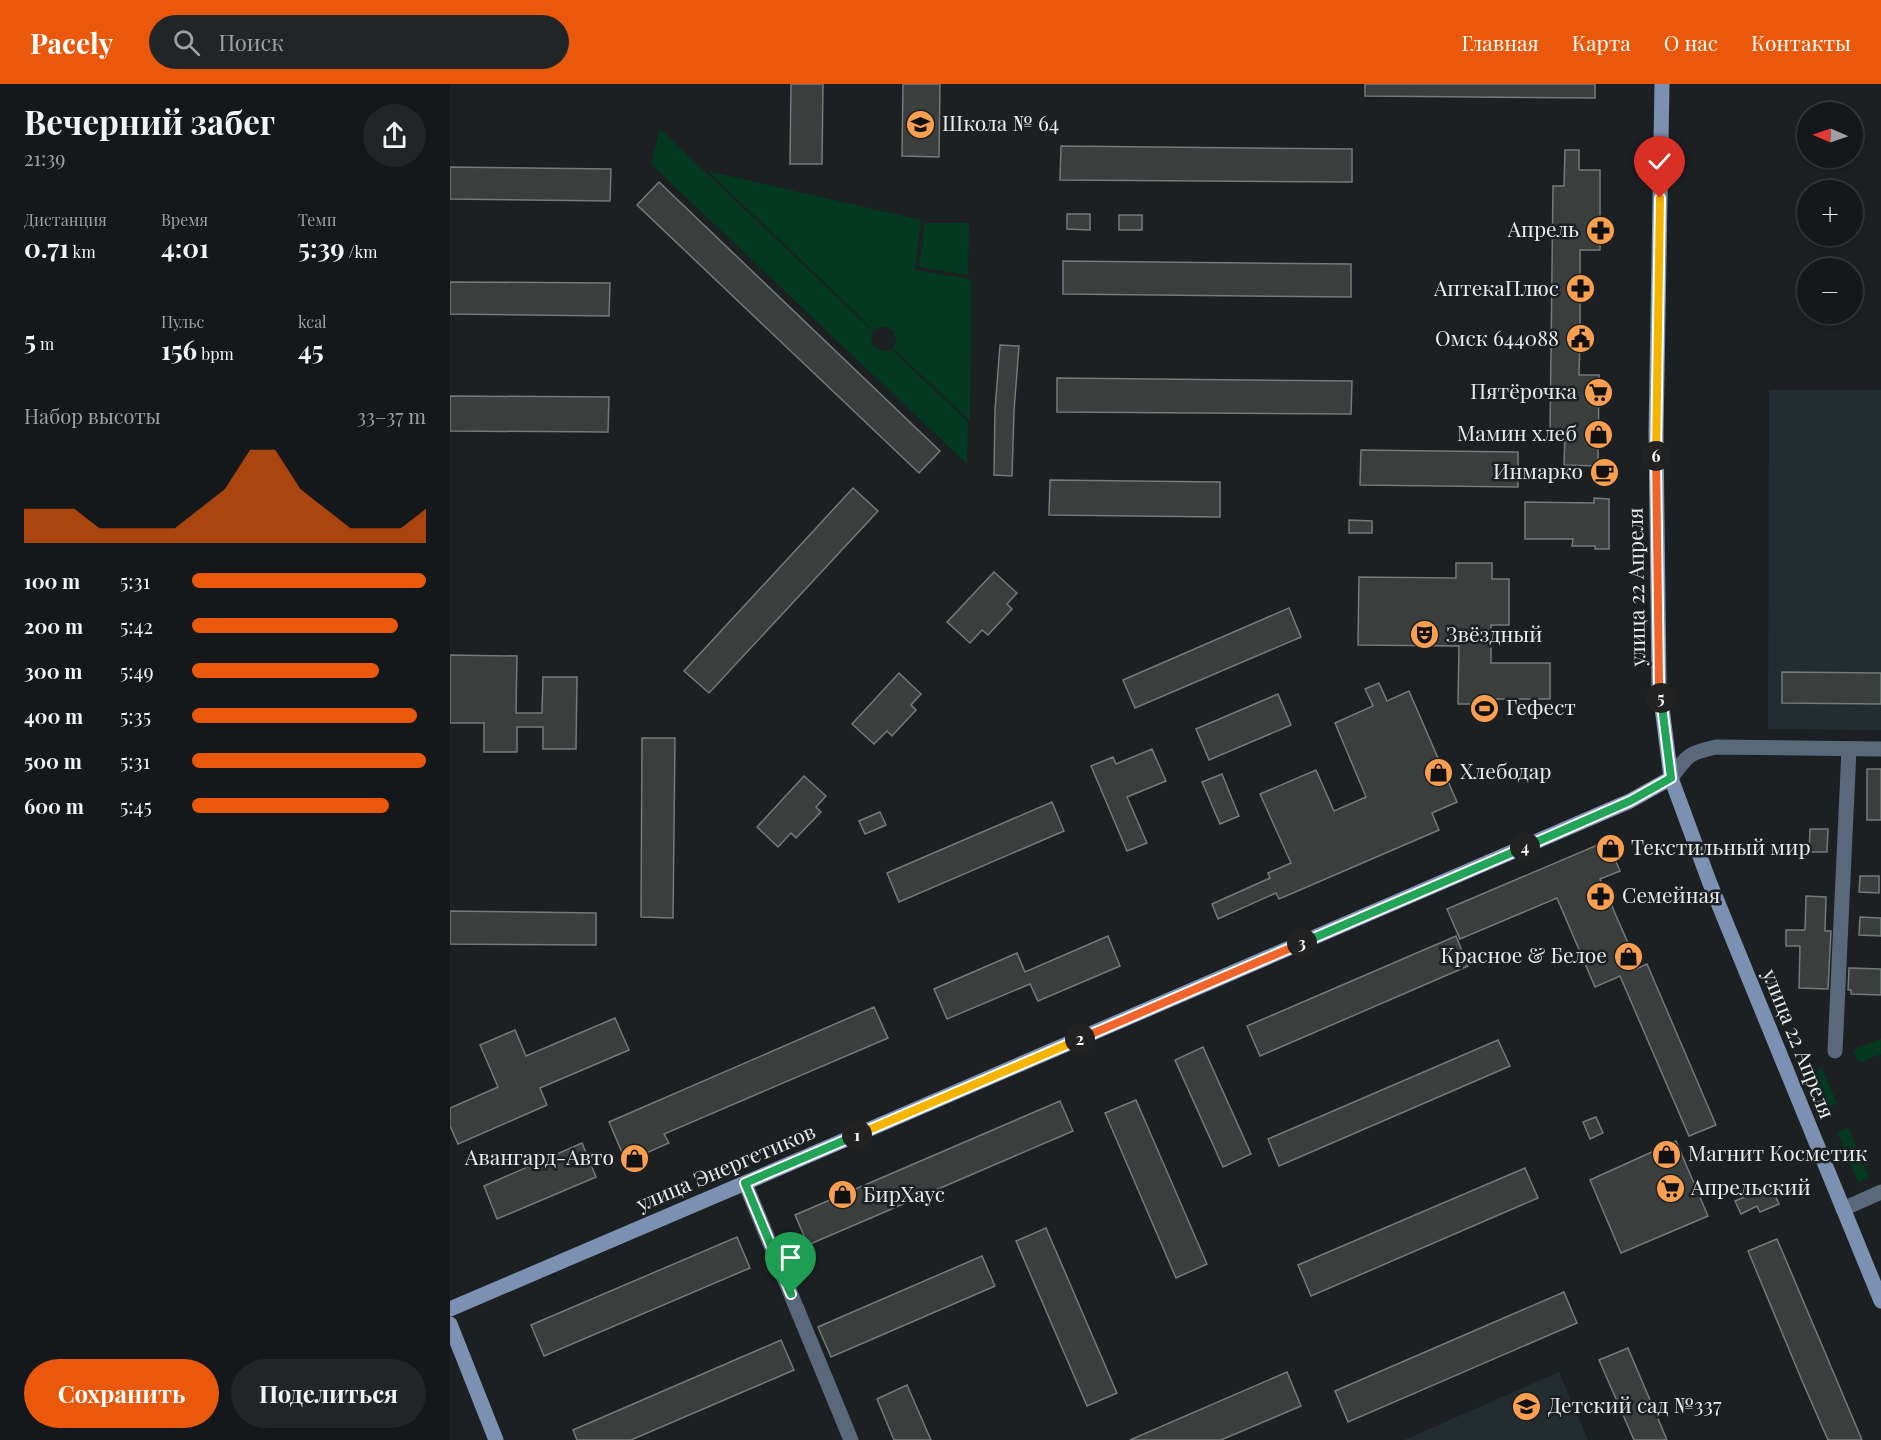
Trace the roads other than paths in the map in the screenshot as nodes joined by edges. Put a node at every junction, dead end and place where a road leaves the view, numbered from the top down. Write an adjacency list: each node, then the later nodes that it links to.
1 (1662, 84): 4 (main road, улица 22 Апреля)
2 (1849, 749): 3 (street, улица Энергетиков); 4 (street, улица Энергетиков); 5 (street)
3 (1881, 749)
4 (1671, 778): 6 (main road, улица Энергетиков); 8 (main road, улица 22 Апреля)
5 (1835, 1051)
6 (745, 1183): 10 (main road, улица Энергетиков); 13 (street)
7 (1881, 1192): 8 (street)
8 (1843, 1209): 9 (main road, улица 22 Апреля)
9 (1881, 1300)
10 (450, 1309)
11 (450, 1324): 12 (main road)
12 (496, 1440)
13 (851, 1440)

